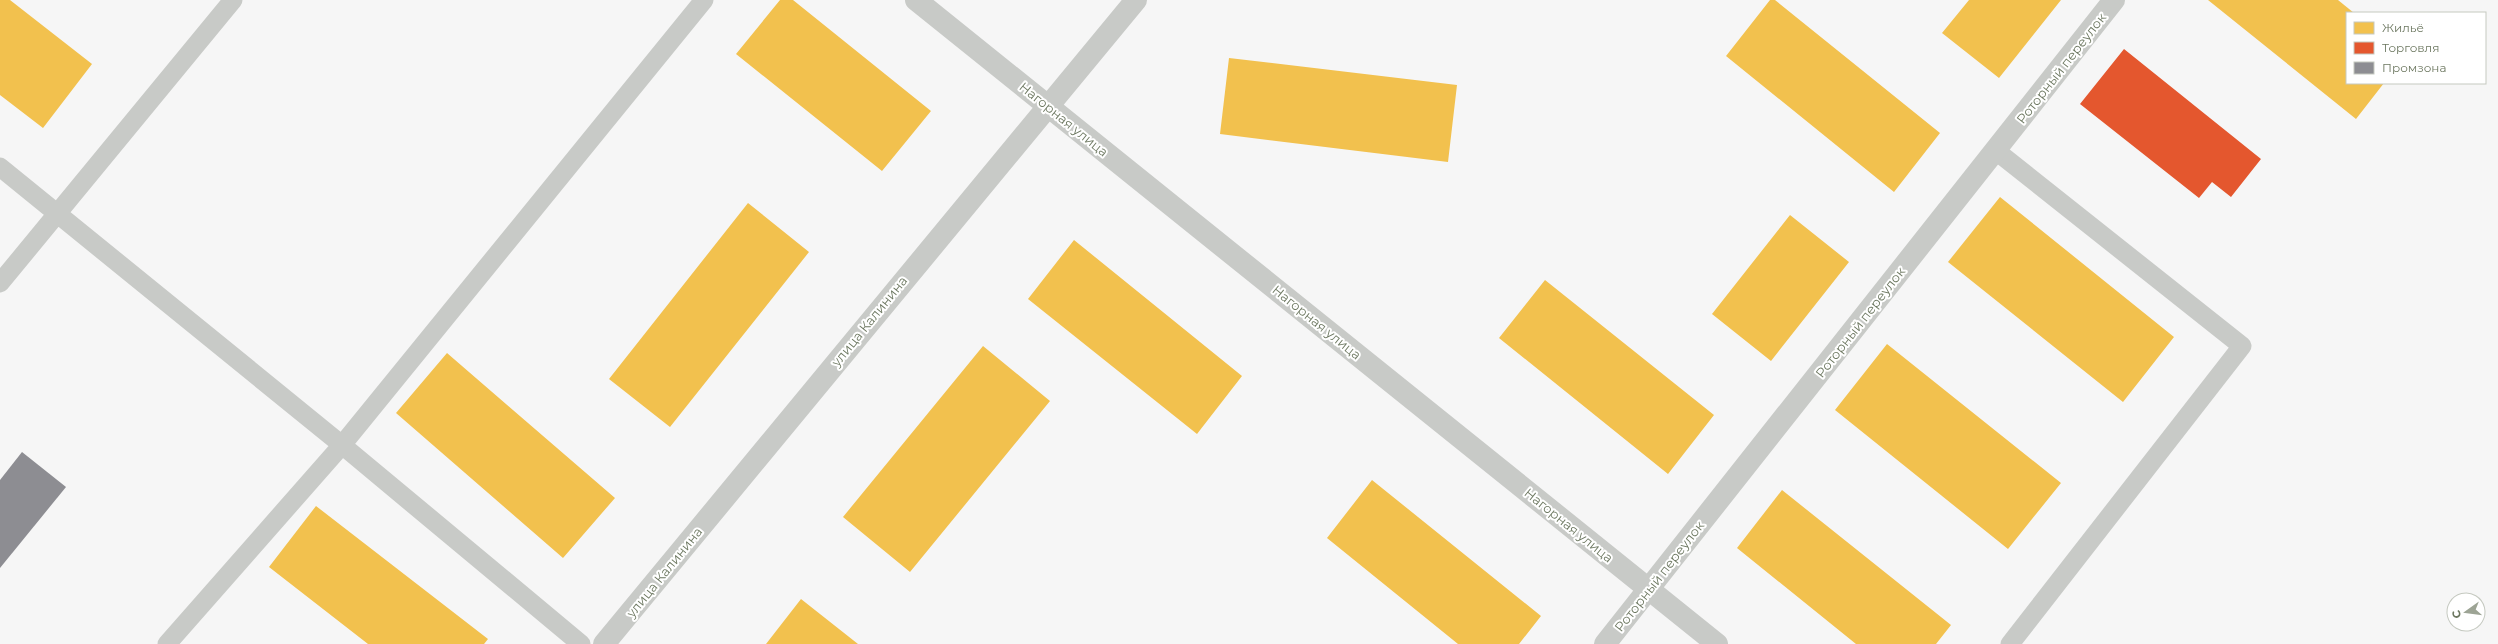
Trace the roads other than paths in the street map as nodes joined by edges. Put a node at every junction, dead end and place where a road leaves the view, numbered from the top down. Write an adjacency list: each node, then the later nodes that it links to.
1 (233, 0): 9 (lane)
2 (704, 0): 11 (lane)
3 (916, 0): 6 (street, Нагорная улица)
4 (1136, 0): 6 (street, улица Калинина)
5 (2114, 0): 7 (street, Роторный переулок)
6 (1047, 105): 12 (street, Нагорная улица); 15 (street, улица Калинина)
7 (1995, 150): 12 (street, Роторный переулок); 18 (lane)
8 (0, 167): 9 (lane)
9 (57, 214): 10 (lane); 11 (lane)
10 (0, 283)
11 (342, 445): 13 (lane); 14 (lane)
12 (1648, 589): 16 (street, Роторный переулок); 17 (street, Нагорная улица)
13 (167, 644)
14 (581, 644)
15 (604, 644)
16 (1605, 644)
17 (1717, 644)
18 (2010, 644)

